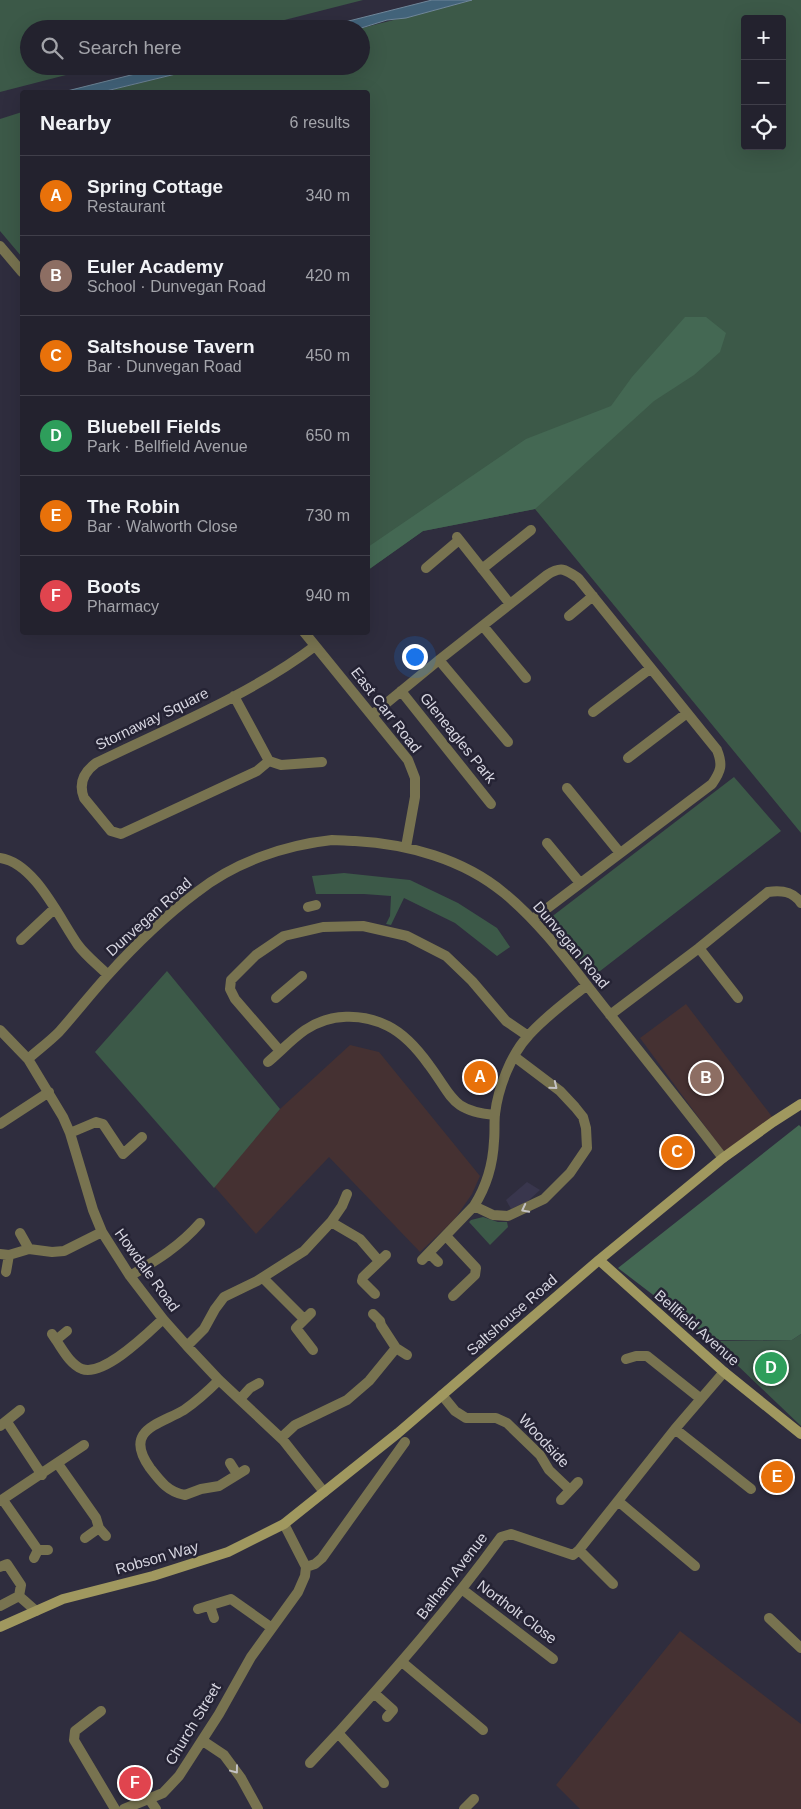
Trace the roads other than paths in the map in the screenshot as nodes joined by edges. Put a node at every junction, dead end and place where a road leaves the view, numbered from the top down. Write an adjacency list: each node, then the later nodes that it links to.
1 (0, 246): 2 (street)
2 (20, 270)
3 (531, 530): 5 (street)
4 (426, 568): 5 (street)
5 (482, 569): 7 (street)
6 (593, 596): 7 (street, Gleneagles Park); 8 (street); 13 (street, Gleneagles Park)
7 (510, 604): 9 (street, Gleneagles Park)
8 (570, 616)
9 (483, 626): 12 (street, Gleneagles Park); 14 (street)
10 (306, 635): 11 (street, East Carr Road)
11 (315, 646): 16 (street, Stornaway Square); 19 (street, East Carr Road)
12 (439, 660): 15 (street, Gleneagles Park); 20 (street)
13 (650, 668): 17 (street); 18 (street, Gleneagles Park)
14 (526, 678)
15 (401, 691): 19 (street, Gleneagles Park); 25 (street, Gleneagles Park)
16 (234, 696): 23 (street); 23 (street, Stornaway Square)
17 (593, 712)
18 (687, 713): 21 (street); 28 (street, Gleneagles Park)
19 (372, 715): 27 (street, East Carr Road)
20 (508, 742)
21 (628, 758)
22 (317, 760): 23 (street)
23 (269, 761)
24 (567, 788): 28 (street)
25 (491, 804)
26 (547, 843): 30 (street)
27 (406, 847): 33 (street, Dunvegan Road); 36 (street, Dunvegan Road)
28 (620, 853): 30 (street, Gleneagles Park)
29 (0, 858): 32 (street)
30 (580, 883): 33 (street, Gleneagles Park)
31 (801, 903): 35 (street)
32 (54, 909): 34 (street); 36 (street)
33 (533, 919): 38 (street, Dunvegan Road)
34 (21, 940)
35 (699, 948): 40 (street); 41 (street)
36 (108, 975): 46 (street, Dunvegan Road)
37 (302, 976): 39 (street)
38 (587, 985): 41 (street, Dunvegan Road); 43 (street)
39 (276, 998)
40 (738, 998)
41 (610, 1015): 54 (street, Dunvegan Road)
42 (0, 1030): 46 (street, Howdale Road)
43 (528, 1036): 44 (street); 45 (street)
44 (280, 1051): 47 (street); 50 (street)
45 (515, 1057): 50 (street); 56 (street, one-way to 56)
46 (28, 1060): 48 (street, Howdale Road)
47 (268, 1062)
48 (49, 1092): 51 (street); 52 (street, Howdale Road)
49 (801, 1104): 54 (main road, Saltshouse Road)
50 (495, 1114): 56 (street)
51 (0, 1124)
52 (70, 1133): 53 (street); 59 (street, Howdale Road)
53 (142, 1137)
54 (723, 1158): 64 (main road, Saltshouse Road)
55 (347, 1194): 58 (street)
56 (474, 1206): 61 (street)
57 (200, 1222): 67 (street)
58 (331, 1222): 68 (street); 69 (street)
59 (102, 1232): 62 (street); 67 (street, Howdale Road)
60 (20, 1233): 62 (street)
61 (446, 1236): 65 (street); 70 (street)
62 (29, 1249): 63 (street)
63 (5, 1254): 66 (street)
64 (599, 1260): 79 (main road, Bellfield Avenue); 82 (main road, Saltshouse Road)
65 (438, 1262)
66 (6, 1272)
67 (130, 1276): 72 (street, Howdale Road)
68 (262, 1278): 74 (street); 76 (street)
69 (375, 1294)
70 (453, 1296)
71 (373, 1314): 75 (street)
72 (163, 1319): 73 (street); 74 (street, Howdale Road)
73 (68, 1331)
74 (188, 1346): 80 (street, Howdale Road)
75 (396, 1348): 77 (street); 89 (street)
76 (313, 1350)
77 (407, 1355)
78 (626, 1359): 84 (street)
79 (724, 1372): 84 (street); 88 (main road, Bellfield Avenue)
80 (220, 1380): 83 (street, Howdale Road); 92 (street)
81 (259, 1383): 83 (street)
82 (442, 1395): 97 (street, Woodside); 98 (main road, Saltshouse Road)
83 (240, 1399): 89 (street, Howdale Road)
84 (701, 1399): 87 (street)
85 (20, 1410): 86 (street)
86 (4, 1424): 94 (street)
87 (675, 1429): 96 (street); 101 (street)
88 (801, 1434)
89 (281, 1438): 98 (street, Howdale Road)
90 (405, 1442): 107 (street)
91 (84, 1445): 93 (street)
92 (230, 1463)
93 (58, 1464): 94 (street); 103 (street)
94 (42, 1475): 99 (street)
95 (578, 1482): 97 (street, Woodside)
96 (751, 1489)
97 (570, 1490): 100 (street, Woodside)
98 (324, 1492): 102 (main road, Saltshouse Road)
99 (1, 1500): 105 (street)
100 (561, 1500)
101 (618, 1501): 104 (street); 106 (street)
102 (284, 1524): 107 (street); 115 (main road, Robson Way)
103 (85, 1538)
104 (579, 1550): 109 (street); 110 (street, Balham Avenue)
105 (40, 1553)
106 (696, 1566)
107 (306, 1567): 119 (street)
108 (0, 1568): 111 (street)
109 (613, 1584)
110 (463, 1590): 121 (street, Northolt Close); 122 (street, Balham Avenue)
111 (19, 1596): 112 (street); 115 (street)
112 (0, 1606)
113 (210, 1606): 114 (street); 116 (street); 119 (street)
114 (198, 1608)
115 (36, 1611): 118 (main road, Robson Way)
116 (214, 1618)
117 (769, 1618): 120 (street)
118 (0, 1628)
119 (272, 1628): 128 (street, Church Street)
120 (801, 1648)
121 (553, 1659)
122 (402, 1662): 123 (street, Balham Avenue); 126 (street)
123 (374, 1693): 125 (street); 127 (street, Balham Avenue)
124 (101, 1711): 133 (street)
125 (387, 1717)
126 (483, 1730)
127 (338, 1733): 129 (street, Balham Avenue); 130 (street)
128 (203, 1741): 131 (street, Church Street); 136 (street, one-way to 136)
129 (307, 1750)
130 (384, 1783)
131 (149, 1799): 134 (street, Church Street); 135 (street)
132 (474, 1799): 137 (street)
133 (115, 1809)
134 (124, 1809)
135 (156, 1809)
136 (258, 1809)
137 (464, 1809)

